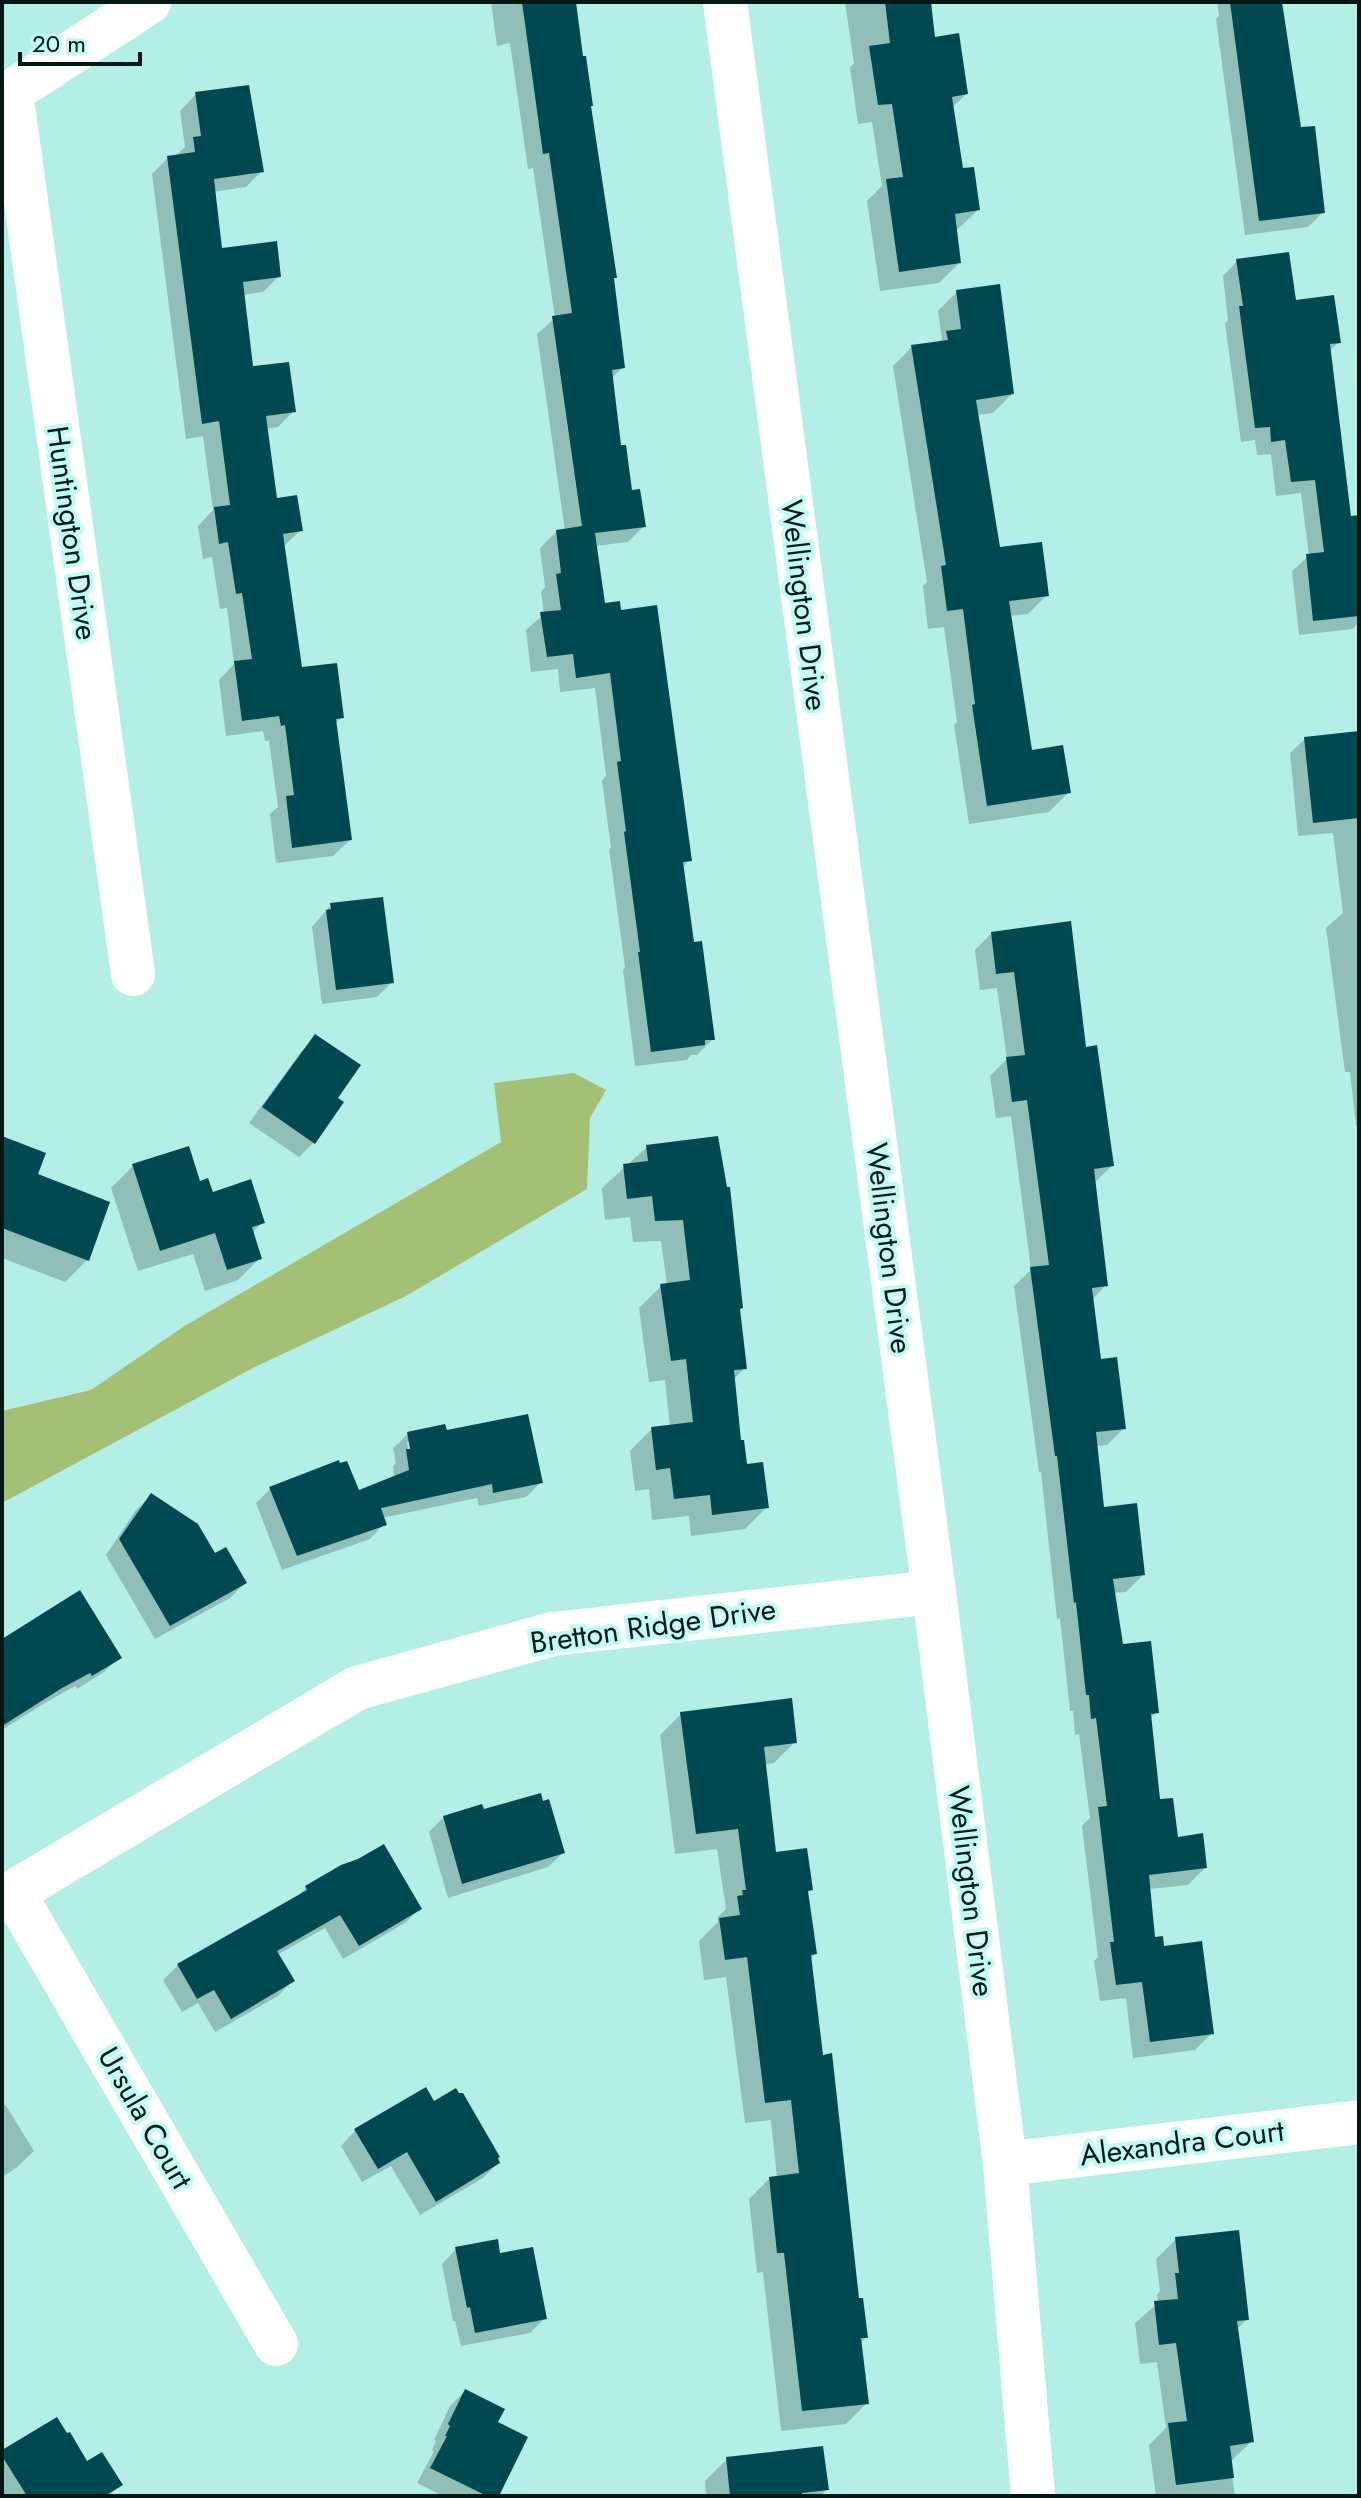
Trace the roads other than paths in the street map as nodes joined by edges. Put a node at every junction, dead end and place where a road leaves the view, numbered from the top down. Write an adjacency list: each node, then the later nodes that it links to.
1 (149, 2): 3 (street)
2 (725, 2): 5 (street, Wellington Drive)
3 (6, 96): 4 (street, Huntington Drive)
4 (133, 974)
5 (934, 1592): 6 (street, Bretton Ridge Drive); 8 (street, Wellington Drive)
6 (8, 1896): 9 (street, Ursula Court)
7 (1359, 2122): 8 (street, Alexandra Court)
8 (1005, 2164): 10 (street, Wellington Drive)
9 (276, 2344)
10 (1033, 2496)

